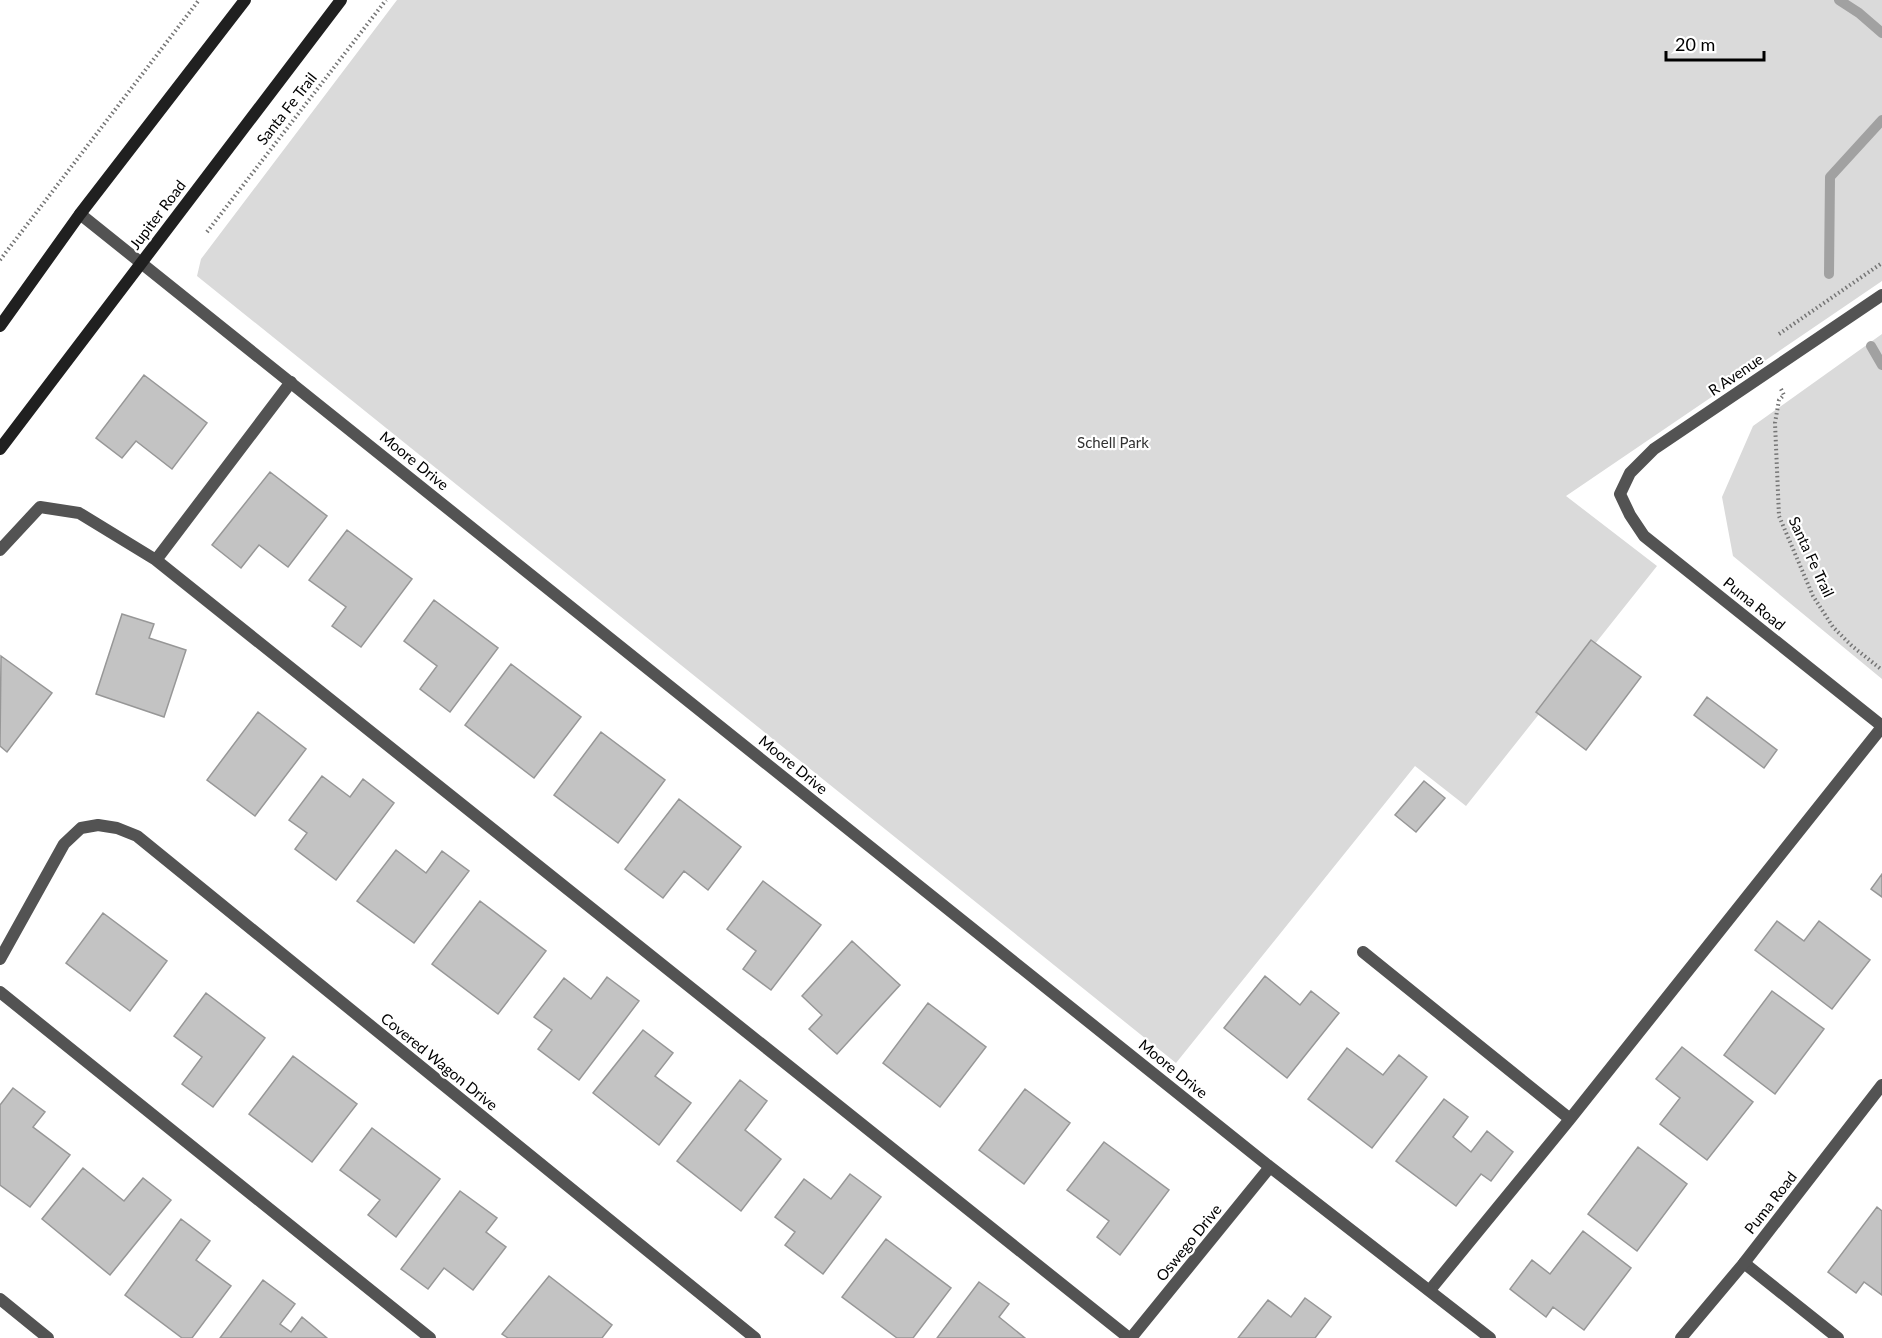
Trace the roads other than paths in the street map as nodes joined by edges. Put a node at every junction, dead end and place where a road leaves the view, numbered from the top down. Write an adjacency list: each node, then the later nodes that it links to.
1 (245, 0): 3 (main road)
2 (341, 0): 4 (main road, Jupiter Road)
3 (80, 214): 4 (street, Moore Drive); 6 (main road)
4 (141, 262): 7 (street, Moore Drive); 8 (main road, Jupiter Road)
5 (1882, 295): 9 (street, R Avenue)
6 (0, 326)
7 (291, 382): 11 (street); 18 (street, Moore Drive)
8 (0, 449)
9 (1620, 494): 12 (street, Puma Road)
10 (0, 549): 11 (street)
11 (156, 561): 25 (street)
12 (1882, 726): 17 (street)
13 (1363, 952): 17 (street)
14 (0, 958): 24 (street, Covered Wagon Drive)
15 (0, 992): 23 (street)
16 (1880, 1091): 19 (street, Puma Road)
17 (1570, 1119): 20 (street)
18 (1270, 1167): 20 (street, Moore Drive); 25 (street, Oswego Drive)
19 (1744, 1263): 27 (street, Puma Road); 28 (street)
20 (1430, 1290): 26 (street, Moore Drive)
21 (0, 1299): 22 (street)
22 (48, 1338)
23 (430, 1338)
24 (755, 1338)
25 (1130, 1338)
26 (1490, 1338)
27 (1681, 1338)
28 (1838, 1338)

